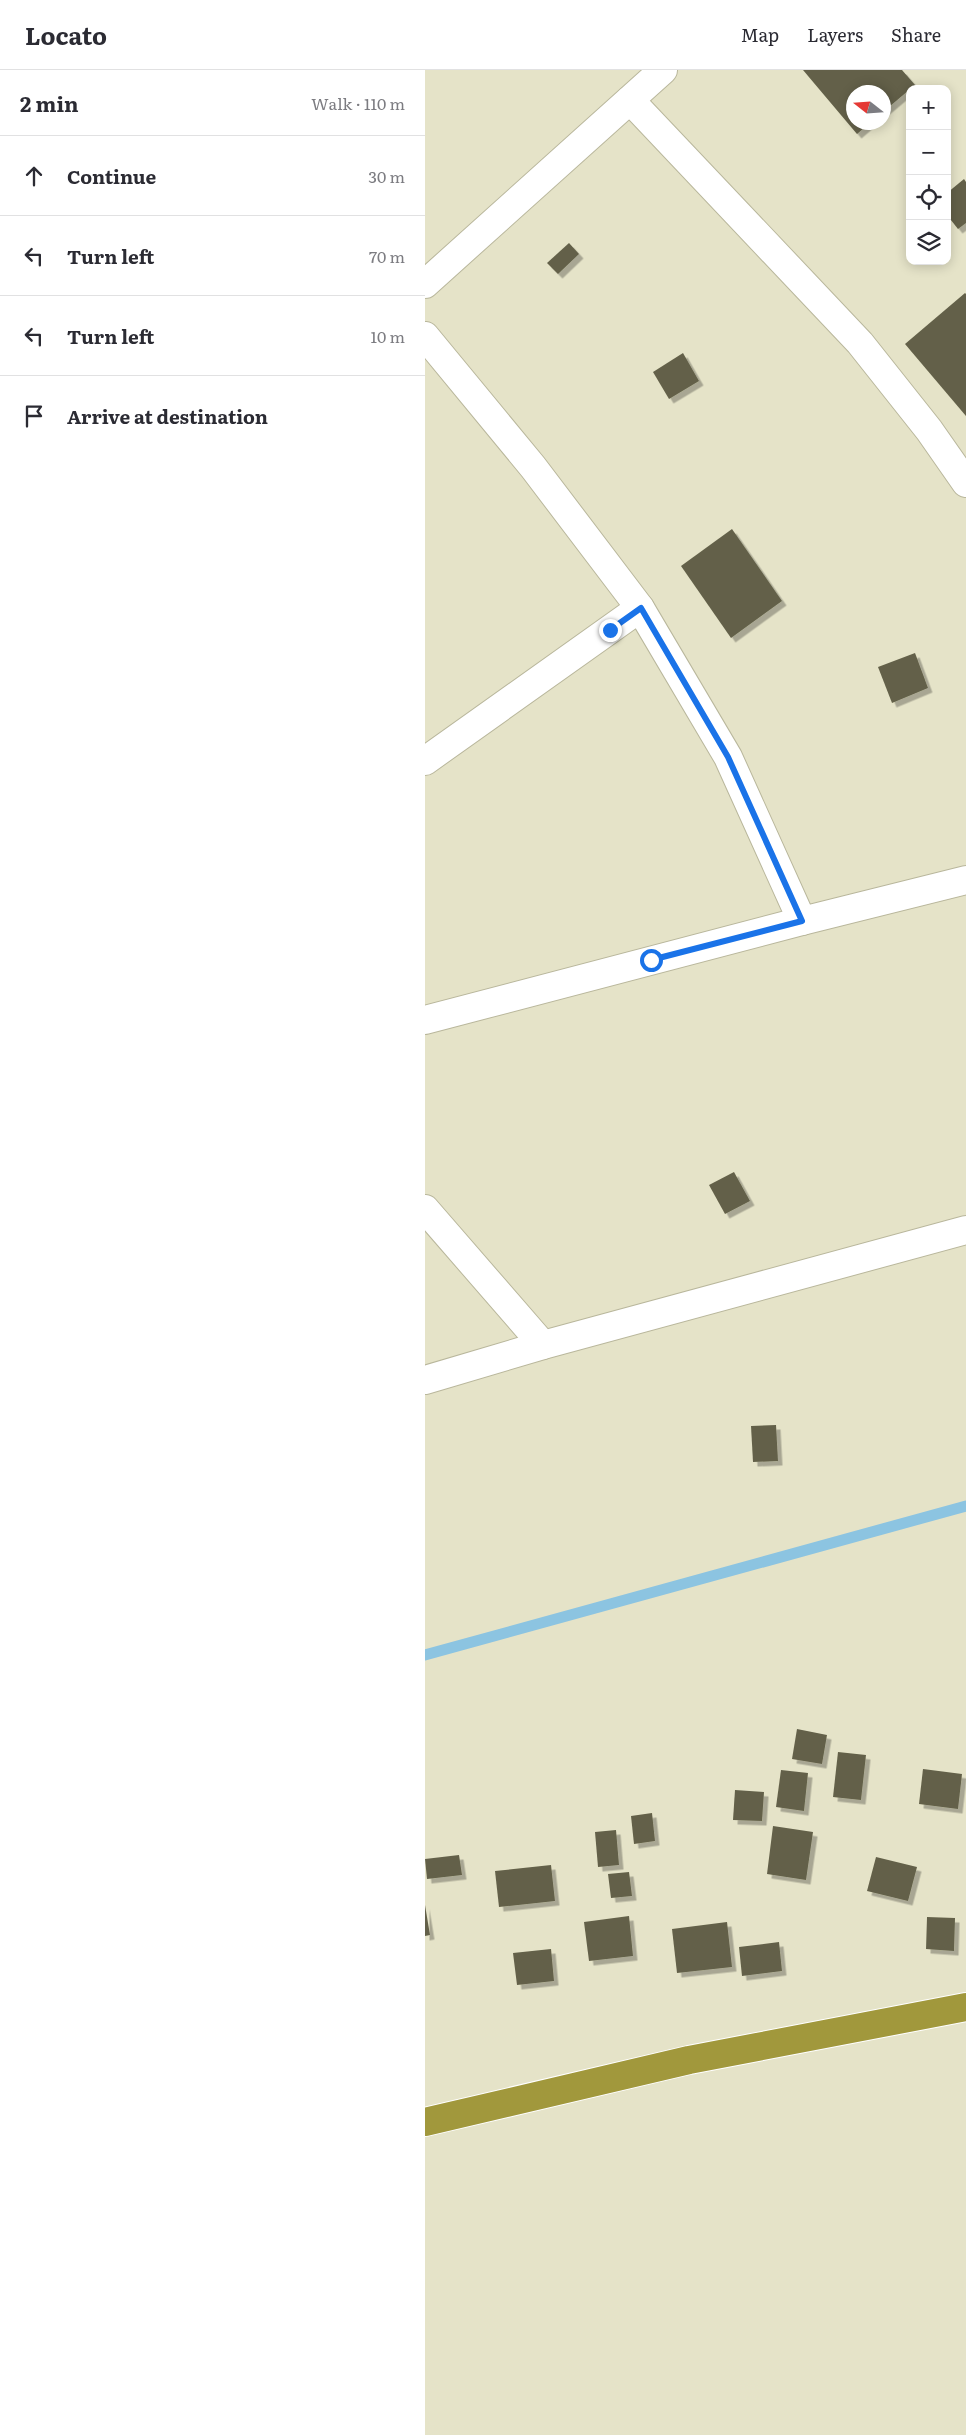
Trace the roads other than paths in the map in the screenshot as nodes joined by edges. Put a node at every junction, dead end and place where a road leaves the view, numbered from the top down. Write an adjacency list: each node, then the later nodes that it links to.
1 (663, 70): 2 (street)
2 (630, 100): 3 (street); 5 (street)
3 (425, 284)
4 (425, 336): 6 (street)
5 (966, 483)
6 (641, 608): 7 (street); 9 (street)
7 (425, 761)
8 (966, 880): 9 (street)
9 (802, 921): 10 (street)
10 (425, 1020)
11 (425, 1209): 13 (street)
12 (966, 1230): 13 (street)
13 (543, 1345): 14 (street)
14 (425, 1380)
15 (966, 2007): 16 (highway)
16 (425, 2122)

